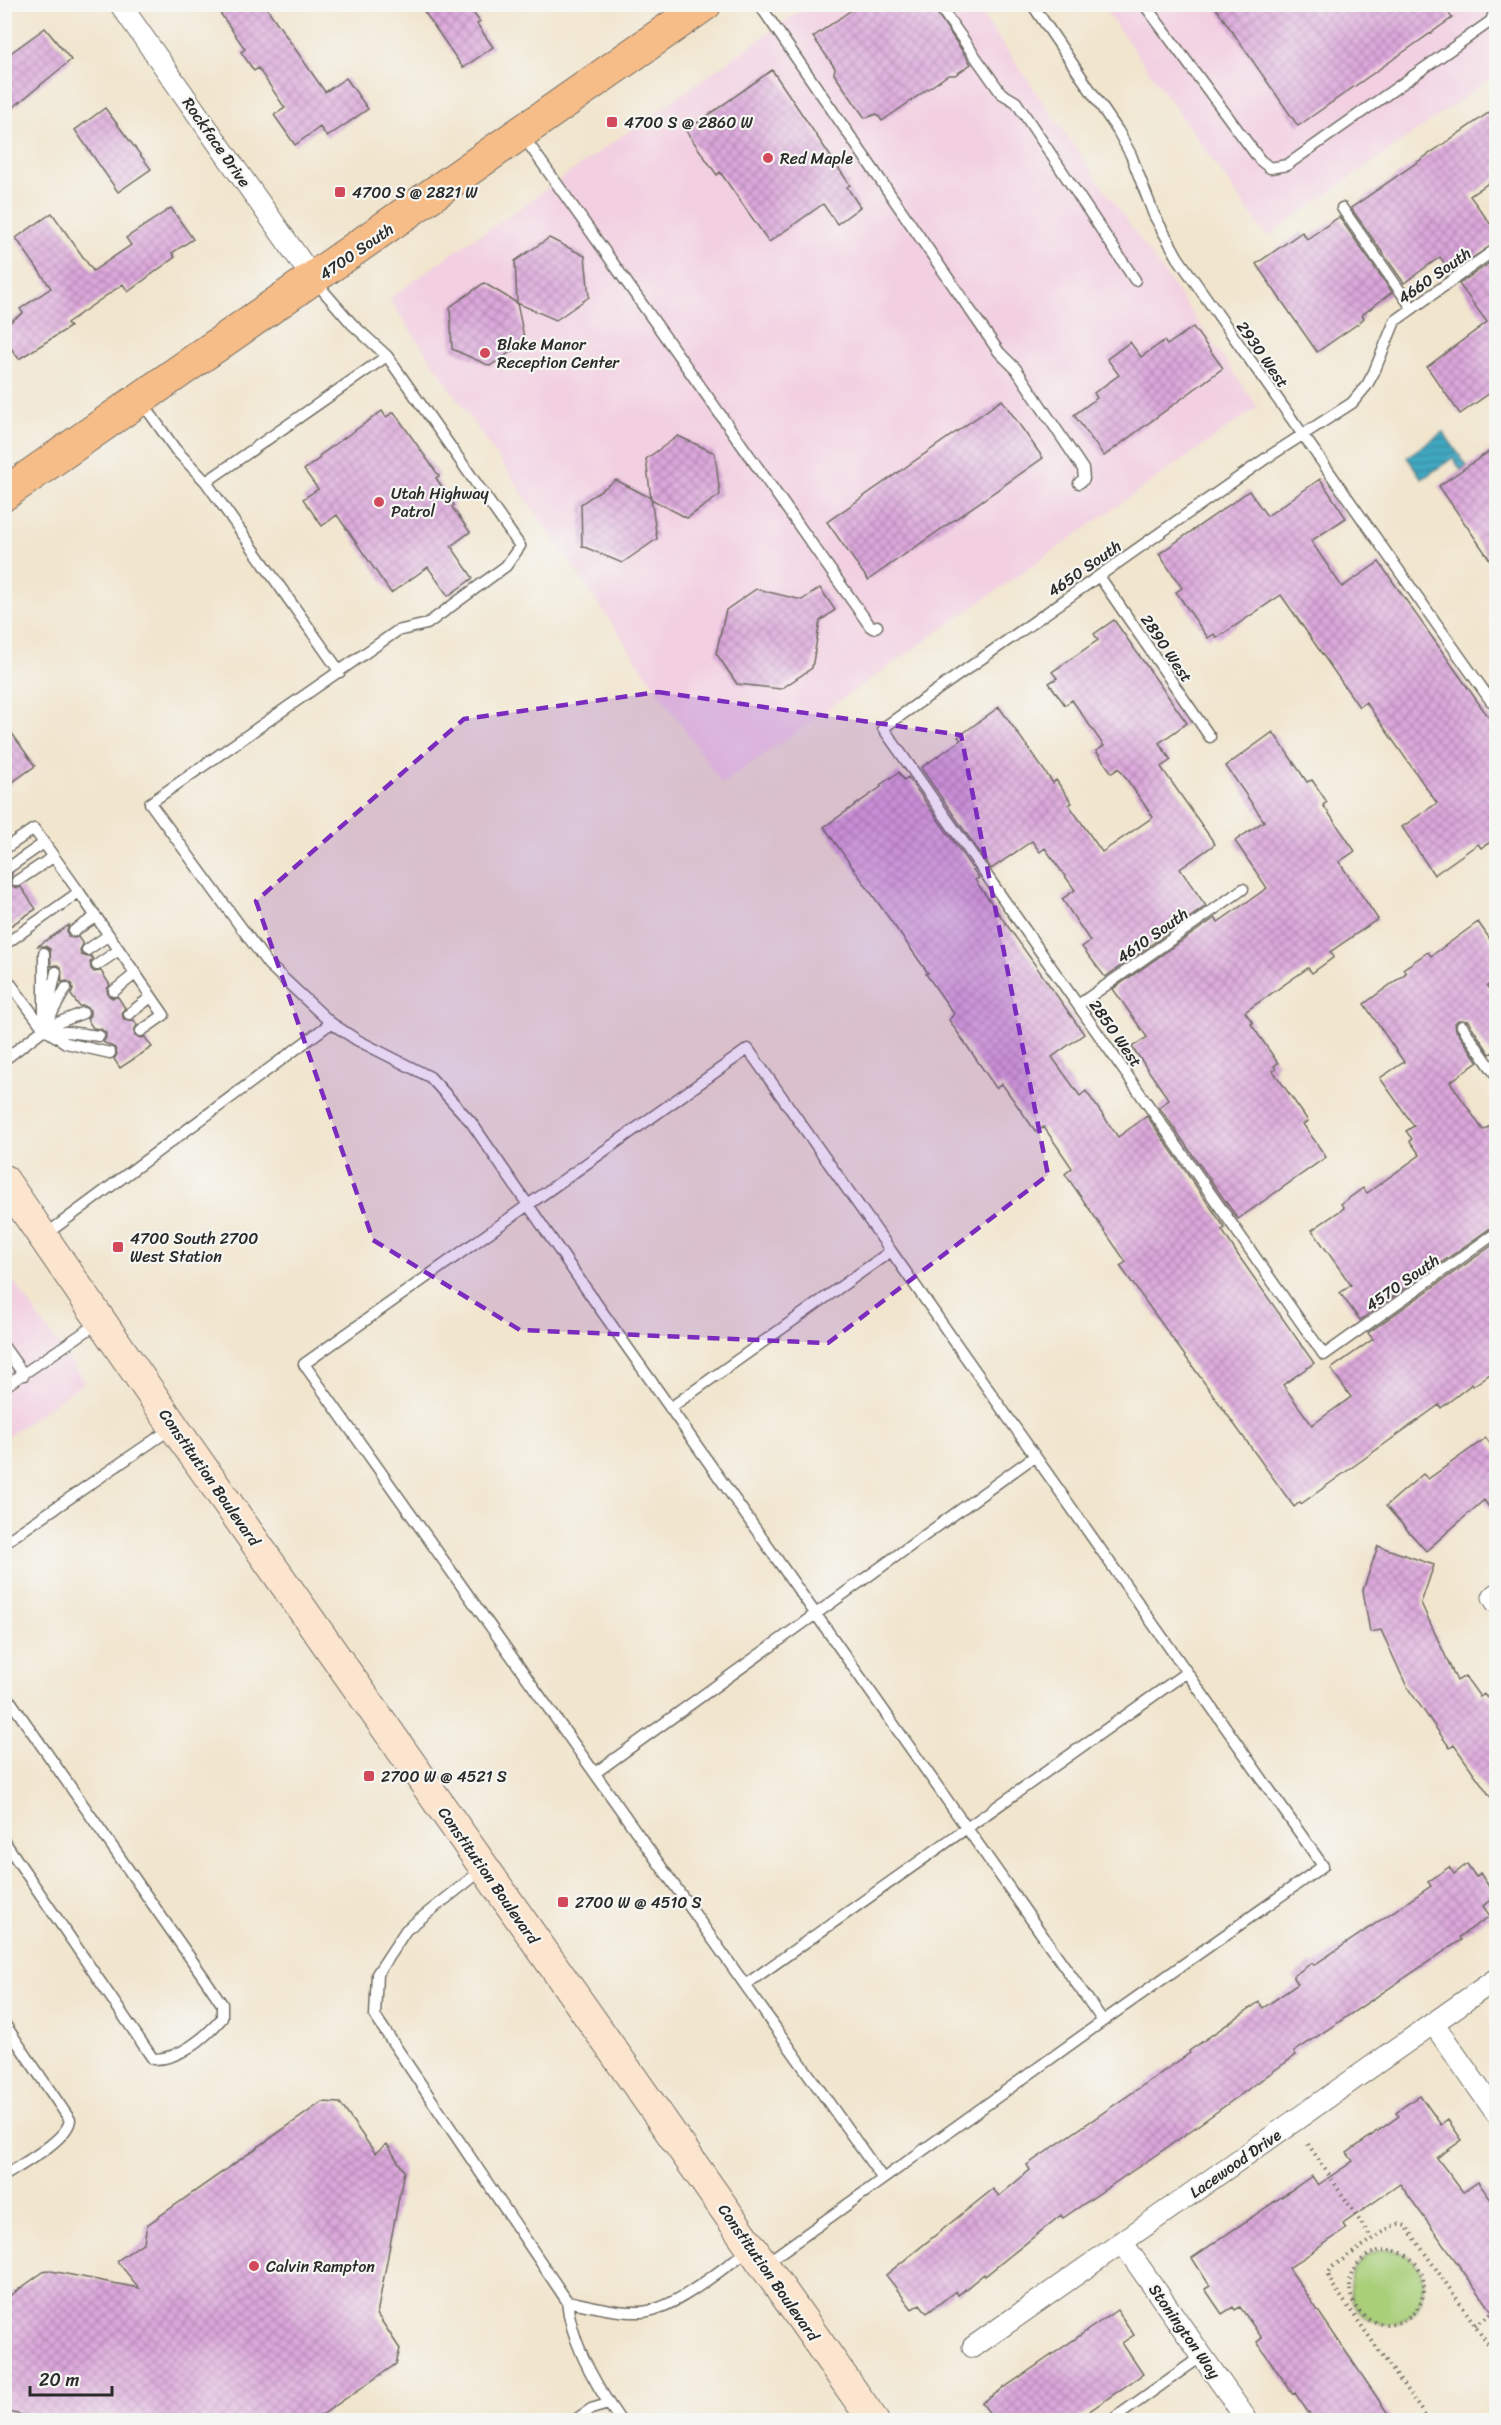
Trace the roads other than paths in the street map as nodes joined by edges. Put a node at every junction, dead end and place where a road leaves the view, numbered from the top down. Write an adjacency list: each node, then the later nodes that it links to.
1 (120, 4): 11 (street, Rockface Drive)
2 (705, 4): 8 (main road, 4700 South)
3 (759, 4): 18 (lane)
4 (938, 4): 12 (lane)
5 (1032, 4): 16 (lane, 2930 West)
6 (1148, 4): 7 (lane)
7 (1493, 4)
8 (521, 134): 11 (main road, 4700 South); 21 (lane)
9 (1342, 208): 13 (lane)
10 (1497, 249): 13 (lane, 4660 South)
11 (314, 280): 14 (lane); 15 (main road, 4700 South)
12 (1135, 280)
13 (1412, 308): 16 (lane, 4660 South)
14 (387, 356): 17 (lane); 22 (lane)
15 (141, 401): 17 (lane); 19 (main road, 4700 South)
16 (1304, 435): 20 (lane, 4650 South); 23 (lane, 2930 West)
17 (206, 482): 22 (lane)
18 (1079, 483)
19 (4, 494)
20 (1099, 576): 24 (lane, 4650 South); 25 (lane, 2890 West)
21 (877, 626)
22 (340, 672): 50 (lane)
23 (1497, 704)
24 (883, 728): 47 (lane, 2850 West)
25 (1209, 737)
26 (44, 843): 27 (lane); 28 (lane); 29 (lane)
27 (4, 849)
28 (54, 857): 30 (lane); 32 (lane)
29 (8, 868)
30 (17, 881)
31 (1243, 889): 47 (lane, 4610 South)
32 (79, 892): 33 (lane); 36 (lane)
33 (95, 916): 34 (lane); 35 (lane)
34 (74, 931)
35 (109, 935): 37 (lane); 38 (lane)
36 (4, 945)
37 (87, 950)
38 (119, 950): 40 (lane); 42 (lane)
39 (44, 953): 52 (lane)
40 (97, 964)
41 (56, 972): 52 (lane)
42 (135, 974): 45 (lane); 46 (lane)
43 (4, 975): 52 (lane)
44 (66, 988): 52 (lane)
45 (114, 991)
46 (151, 997): 49 (lane); 53 (lane)
47 (1078, 1005): 65 (lane, 2850 West)
48 (84, 1013): 52 (lane)
49 (129, 1014)
50 (331, 1023): 59 (lane); 61 (lane)
51 (1462, 1026): 57 (lane)
52 (44, 1029): 54 (lane); 55 (lane); 56 (lane)
53 (141, 1031)
54 (99, 1036)
55 (110, 1053)
56 (4, 1060)
57 (1497, 1075)
58 (4, 1180): 61 (main road, Constitution Boulevard)
59 (528, 1205): 62 (lane); 68 (lane); 75 (lane)
60 (1497, 1233): 65 (lane, 4570 South)
61 (42, 1237): 63 (main road, Constitution Boulevard)
62 (891, 1251): 68 (lane); 70 (lane)
63 (101, 1321): 66 (lane); 69 (main road, Constitution Boulevard)
64 (4, 1347): 66 (lane)
65 (1324, 1354)
66 (24, 1375): 67 (lane)
67 (4, 1388)
68 (670, 1408): 72 (lane)
69 (174, 1427): 71 (lane); 78 (main road, Constitution Boulevard)
70 (1035, 1456): 72 (lane); 73 (lane)
71 (4, 1543)
72 (816, 1614): 75 (lane); 76 (lane)
73 (1187, 1672): 76 (lane); 81 (lane)
74 (4, 1692): 77 (lane)
75 (595, 1773): 80 (lane)
76 (967, 1828): 80 (lane); 81 (lane)
77 (4, 1840)
78 (485, 1868): 88 (main road, Constitution Boulevard); 89 (lane)
79 (1497, 1979): 83 (street, Lacewood Drive)
80 (745, 1985): 86 (lane)
81 (1103, 2021): 86 (lane)
82 (4, 2023): 85 (lane)
83 (1433, 2023): 84 (street); 87 (street, Lacewood Drive)
84 (1497, 2113)
85 (5, 2174)
86 (883, 2179): 88 (lane)
87 (1122, 2242): 90 (street, Lacewood Drive); 91 (street, Stonington Way)
88 (758, 2256): 89 (lane); 95 (main road, Constitution Boulevard)
89 (567, 2301): 92 (lane)
90 (973, 2348)
91 (1202, 2356): 96 (lane); 97 (street, Stonington Way)
92 (608, 2404): 93 (lane); 94 (lane)
93 (575, 2421)
94 (620, 2421)
95 (873, 2421)
96 (1112, 2421)
97 (1247, 2421)

